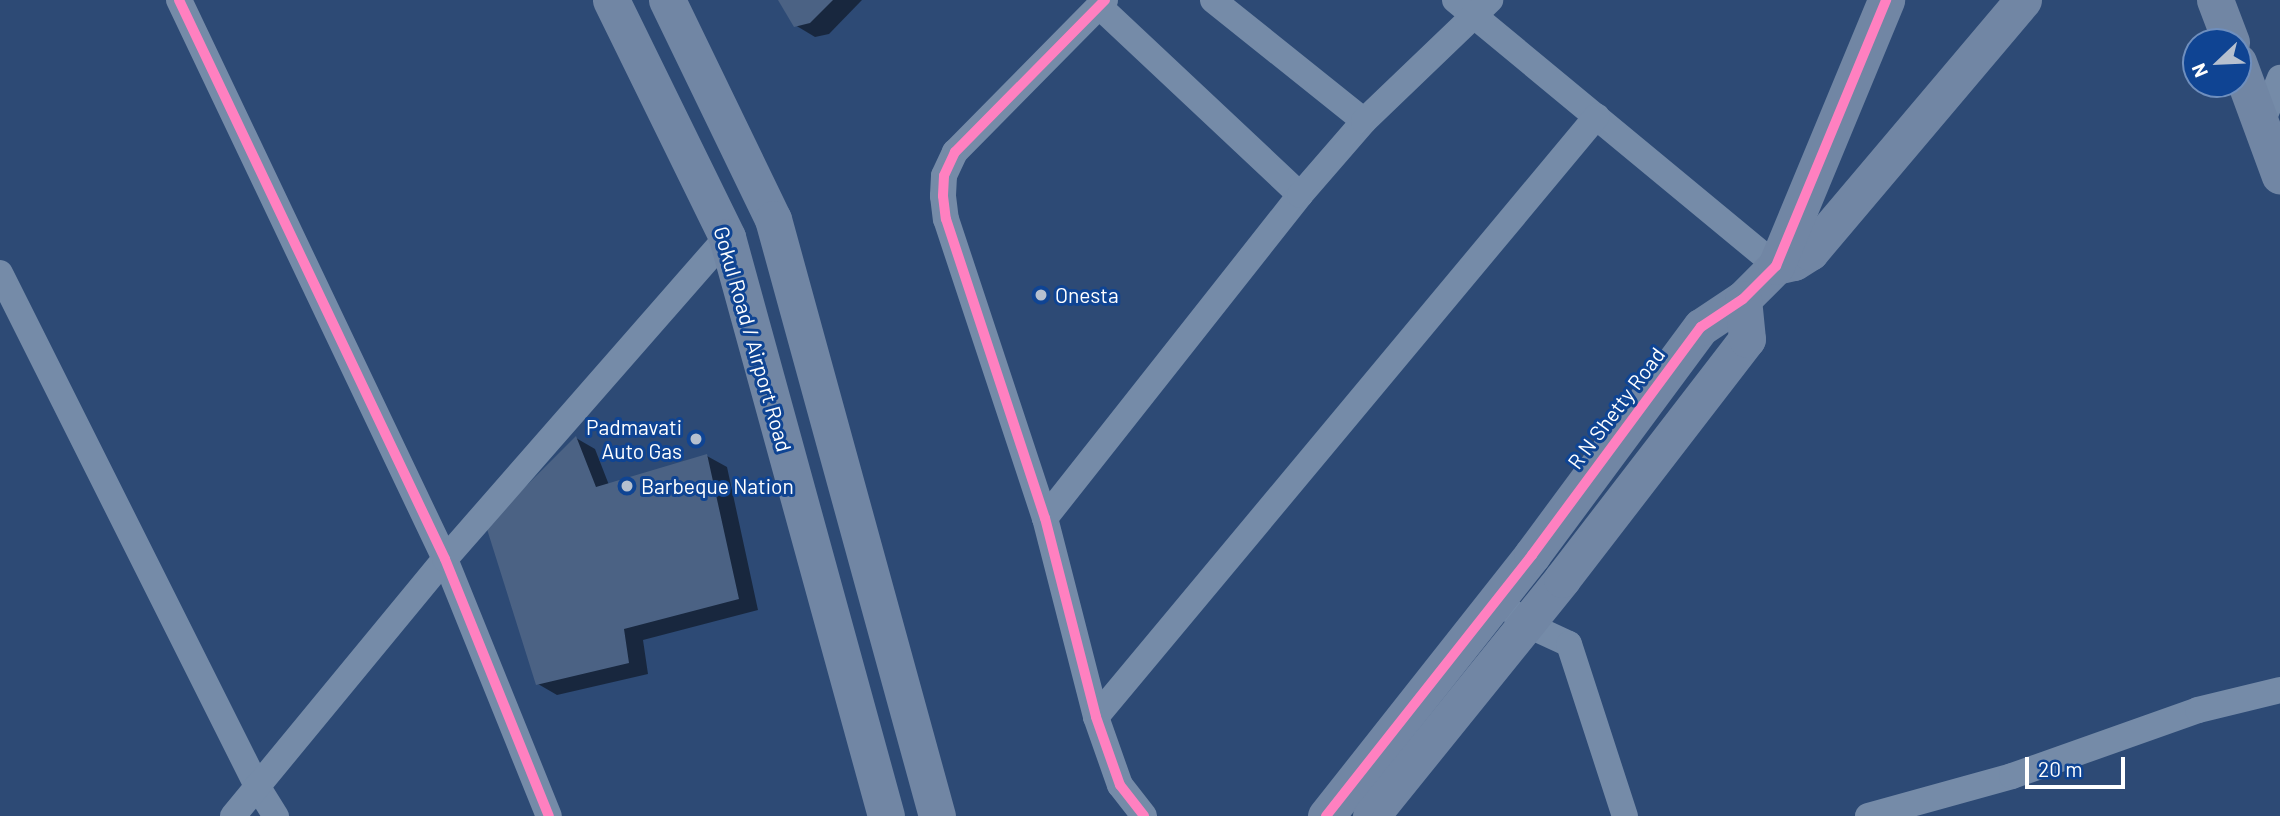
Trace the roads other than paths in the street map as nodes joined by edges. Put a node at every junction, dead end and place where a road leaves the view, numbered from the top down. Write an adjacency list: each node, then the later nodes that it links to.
1 (180, 0): 24 (street)
2 (611, 0): 18 (street, Gokul Road / Airport Road)
3 (667, 0): 35 (street)
4 (1213, 0): 14 (street)
5 (1886, 0): 19 (street, R N Shetty Road)
6 (2023, 0): 19 (street)
7 (2215, 0): 10 (street)
8 (1102, 3): 17 (street); 22 (street)
9 (1473, 5): 13 (street); 14 (street)
10 (2226, 28)
11 (2280, 78): 15 (street)
12 (2251, 98): 15 (street)
13 (1597, 116): 19 (street); 29 (street)
14 (1364, 121): 17 (street)
15 (2261, 125): 16 (street)
16 (2280, 176)
17 (1300, 195): 22 (street)
18 (727, 236): 24 (street); 34 (street, Gokul Road / Airport Road)
19 (1776, 266): 21 (street, R N Shetty Road)
20 (0, 273): 30 (street)
21 (1743, 299): 23 (street, R N Shetty Road); 25 (street)
22 (1045, 518): 29 (street)
23 (1532, 555): 25 (street); 26 (street, R N Shetty Road)
24 (445, 559): 30 (street); 33 (street)
25 (1562, 579): 27 (street)
26 (1497, 600): 27 (street); 37 (street, R N Shetty Road)
27 (1526, 624): 38 (street); 39 (street)
28 (2280, 690): 40 (street)
29 (1096, 717): 36 (street)
30 (257, 786): 31 (street); 32 (street)
31 (233, 816)
32 (276, 816)
33 (549, 816)
34 (886, 816)
35 (937, 816)
36 (1144, 816)
37 (1326, 816)
38 (1371, 816)
39 (1625, 816)
40 (1868, 816)

